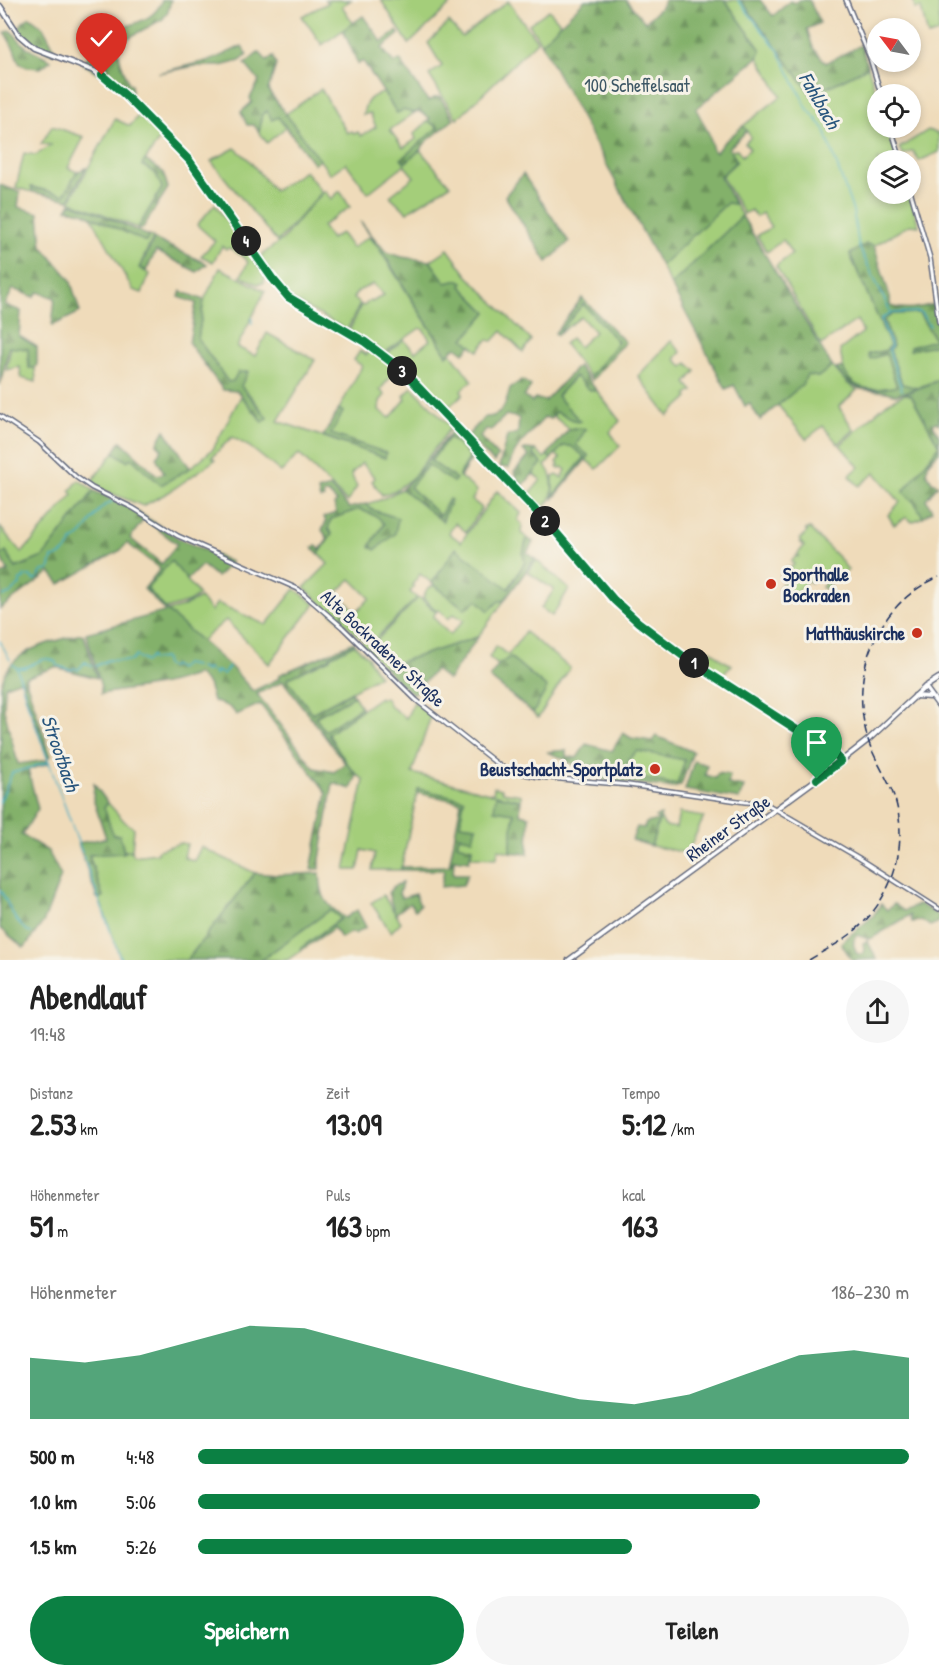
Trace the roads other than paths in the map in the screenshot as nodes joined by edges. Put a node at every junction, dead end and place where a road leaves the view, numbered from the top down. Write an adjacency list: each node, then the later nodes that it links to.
1 (846, 0): 3 (street)
2 (0, 6): 12 (main road)
3 (878, 84)
4 (914, 204): 5 (street)
5 (939, 322)
6 (0, 416): 13 (street, Alte Bockradener Straße)
7 (939, 678): 8 (main road, Rheiner Straße)
8 (925, 687): 9 (main road, Rheiner Straße); 10 (main road)
9 (914, 696): 10 (main road); 12 (main road, Rheiner Straße)
10 (933, 698): 11 (main road)
11 (939, 706)
12 (841, 761): 13 (main road, Rheiner Straße)
13 (777, 809): 14 (street, Alte Bockradener Straße); 15 (main road, Rheiner Straße)
14 (939, 909)
15 (569, 960)

